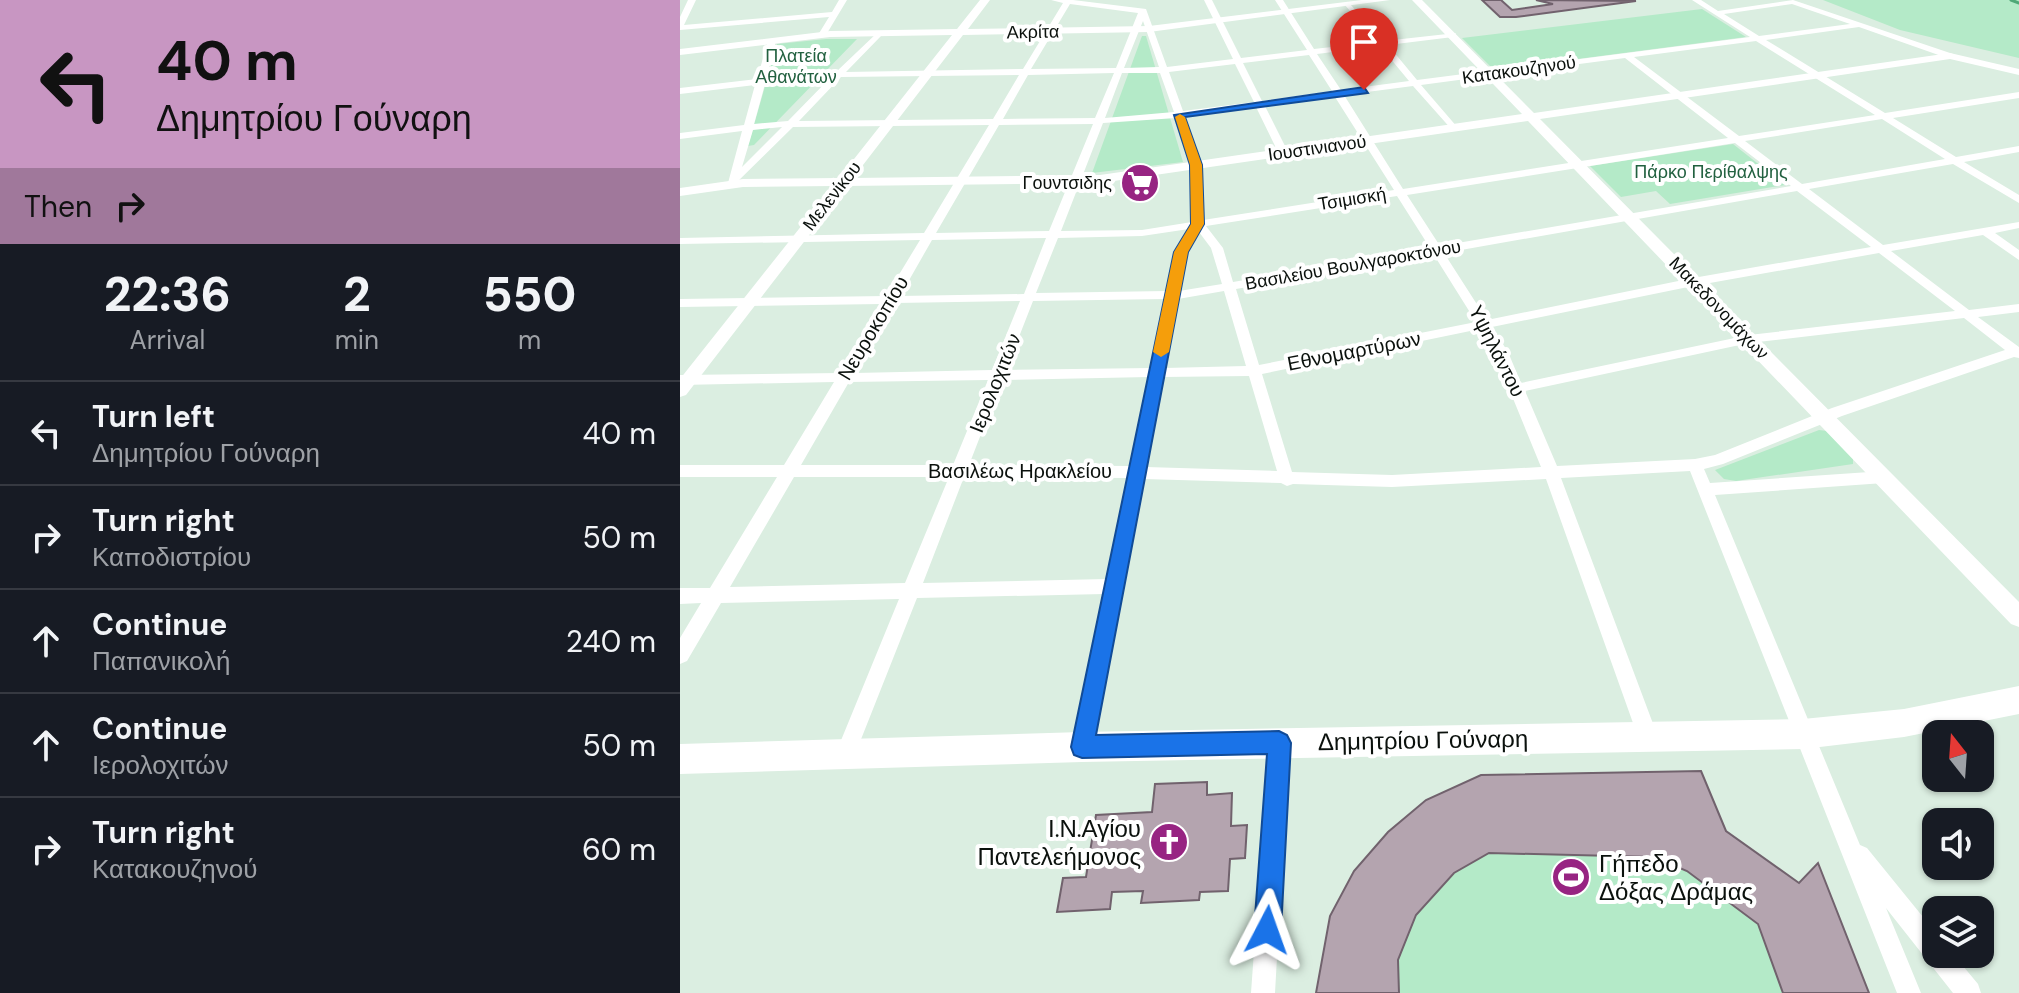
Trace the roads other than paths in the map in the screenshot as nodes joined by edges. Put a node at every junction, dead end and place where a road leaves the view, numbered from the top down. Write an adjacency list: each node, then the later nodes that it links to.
1 (692, 0): 17 (street)
2 (843, 0): 15 (street)
3 (985, 0): 23 (street, Μελενίκου)
4 (1139, 0): 13 (street)
5 (1208, 0): 18 (street)
6 (1279, 0): 16 (street, Υψηλάντου)
7 (1385, 0): 12 (street, Ακρίτα)
8 (1417, 0): 26 (street, Μακεδονομάχων)
9 (1696, 0): 14 (street)
10 (1061, 1): 13 (street); 22 (street, Νευροκοπίου)
11 (1788, 1): 14 (street); 19 (street)
12 (1356, 3): 16 (street, Ακρίτα); 29 (street)
13 (1143, 11): 21 (street)
14 (1718, 13): 27 (street)
15 (835, 14): 20 (street); 25 (street)
16 (1287, 14): 18 (street, Ακρίτα); 31 (street, Υψηλάντου)
17 (682, 15): 20 (street)
18 (1219, 22): 21 (street, Ακρίτα); 34 (street)
19 (1858, 25): 27 (street, Κατακουζηνού); 33 (street)
20 (680, 26)
21 (1143, 30): 22 (street, Ακρίτα); 35 (street); 36 (street, Ιερολοχιτών)
22 (1049, 32): 23 (street, Ακρίτα); 38 (street, Νευροκοπίου)
23 (959, 33): 24 (street, Ακρίτα); 40 (street, Μελενίκου)
24 (878, 34): 25 (street, Ακρίτα); 39 (street)
25 (822, 35): 28 (street, Ακρίτα)
26 (1453, 35): 29 (street); 41 (street, Μακεδονομάχων)
27 (1759, 38): 32 (street, Κατακουζηνού); 42 (street)
28 (772, 41): 30 (street, Ακρίτα); 43 (street)
29 (1382, 44): 31 (street); 44 (street)
30 (680, 52)
31 (1312, 52): 34 (street); 46 (street, Υψηλάντου)
32 (1627, 56): 41 (street, Κατακουζηνού); 47 (street)
33 (1950, 56): 37 (street); 42 (street, Ιουστινιανού)
34 (1238, 61): 35 (street); 49 (street)
35 (1163, 70): 36 (street); 50 (street)
36 (1121, 72): 38 (street); 53 (street, Ιερολοχιτών)
37 (2019, 72)
38 (1025, 73): 40 (street); 54 (street, Νευροκοπίου)
39 (841, 74): 40 (street); 43 (street); 56 (street)
40 (927, 74): 55 (street, Μελενίκου)
41 (1491, 74): 44 (street, Κατακουζηνού); 51 (street, Μακεδονομάχων)
42 (1818, 75): 47 (street, Ιουστινιανού); 52 (street)
43 (760, 80): 45 (street); 57 (street)
44 (1416, 84): 46 (street, Κατακουζηνού); 58 (street)
45 (680, 91)
46 (1339, 94): 49 (street, Κατακουζηνού); 61 (street, Υψηλάντου)
47 (1678, 95): 51 (street, Ιουστινιανού); 60 (street)
48 (2019, 95): 52 (street, Τσιμισκή)
49 (1259, 104): 50 (street, Κατακουζηνού); 63 (street)
50 (1179, 115): 53 (street, Κατακουζηνού); 66 (street)
51 (1532, 116): 58 (street, Ιουστινιανού); 65 (street, Μακεδονομάχων)
52 (1885, 116): 60 (street, Τσιμισκή); 64 (street)
53 (1100, 121): 54 (street, Κατακουζηνού); 67 (street, Ιερολοχιτών)
54 (996, 122): 55 (street, Κατακουζηνού); 69 (street, Νευροκοπίου)
55 (889, 123): 56 (street, Κατακουζηνού); 68 (street, Μελενίκου)
56 (793, 124): 57 (street, Κατακουζηνού); 70 (street)
57 (747, 126): 59 (street, Κατακουζηνού); 70 (street)
58 (1453, 128): 61 (street, Ιουστινιανού)
59 (680, 136)
60 (1734, 138): 65 (street, Τσιμισκή); 71 (street)
61 (1368, 140): 63 (street, Ιουστινιανού); 75 (street, Υψηλάντου)
62 (2019, 149): 64 (street, Βασιλείου Βουλγαροκτόνου)
63 (1283, 152): 66 (street, Ιουστινιανού)
64 (1956, 160): 71 (street, Βασιλείου Βουλγαροκτόνου); 73 (street)
65 (1578, 163): 75 (street, Τσιμισκή); 77 (street, Μακεδονομάχων)
66 (1196, 165): 67 (street, Ιουστινιανού); 78 (street)
67 (1077, 181): 69 (street, Ιουστινιανού); 81 (street, Ιερολοχιτών)
68 (843, 182): 69 (street, Ιουστινιανού); 70 (street, Ιουστινιανού); 83 (street, Μελενίκου)
69 (960, 182): 82 (street, Νευροκοπίου)
70 (733, 183): 74 (street, Ιουστινιανού)
71 (1798, 187): 77 (street, Βασιλείου Βουλγαροκτόνου); 85 (street)
72 (2019, 189): 73 (street)
73 (2005, 191): 76 (street)
74 (680, 192)
75 (1402, 192): 78 (street, Τσιμισκή); 86 (street, Υψηλάντου)
76 (2019, 200)
77 (1630, 216): 86 (street, Βασιλείου Βουλγαροκτόνου); 88 (street, Μακεδονομάχων)
78 (1198, 224): 81 (street, Τσιμισκή); 89 (street); 90 (street)
79 (2019, 225): 80 (street, Εθνομαρτύρων)
80 (1984, 230): 85 (street, Εθνομαρτύρων); 87 (street)
81 (1054, 236): 82 (street, Τσιμισκή); 91 (street, Ιερολοχιτών)
82 (928, 237): 83 (street, Τσιμισκή); 92 (street, Νευροκοπίου)
83 (799, 239): 84 (street, Τσιμισκή); 93 (street, Μελενίκου)
84 (680, 241)
85 (1877, 249): 88 (street, Εθνομαρτύρων); 96 (street)
86 (1439, 250): 89 (street, Βασιλείου Βουλγαροκτόνου); 97 (street, Υψηλάντου)
87 (2019, 256)
88 (1693, 282): 97 (street, Εθνομαρτύρων); 98 (street, Μακεδονομάχων)
89 (1228, 287): 90 (street, Βασιλείου Βουλγαροκτόνου); 100 (street)
90 (1172, 295): 91 (street, Βασιλείου Βουλγαροκτόνου); 101 (street)
91 (1029, 298): 92 (street, Βασιλείου Βουλγαροκτόνου); 102 (street, Ιερολοχιτών)
92 (890, 300): 93 (street, Βασιλείου Βουλγαροκτόνου); 103 (street, Νευροκοπίου)
93 (750, 302): 94 (street, Βασιλείου Βουλγαροκτόνου); 104 (street, Μελενίκου)
94 (680, 303)
95 (2019, 308): 96 (street)
96 (1963, 315): 98 (street); 99 (street)
97 (1485, 325): 100 (street, Εθνομαρτύρων); 105 (street, Υψηλάντου)
98 (1749, 339): 105 (street); 107 (street, Μακεδονομάχων)
99 (2017, 353): 107 (street, Βασιλέως Ηρακλείου)
100 (1254, 371): 101 (street, Εθνομαρτύρων); 115 (street)
101 (1157, 372): 102 (street, Εθνομαρτύρων); 112 (street)
102 (998, 374): 103 (street, Εθνομαρτύρων); 111 (street, Ιερολοχιτών)
103 (845, 376): 104 (street, Εθνομαρτύρων); 109 (street, Νευροκοπίου)
104 (685, 379): 106 (street, Μελενίκου)
105 (1518, 388): 113 (street, Υψηλάντου)
106 (680, 391)
107 (1825, 418): 108 (street, Βασιλέως Ηρακλείου); 114 (street, Μακεδονομάχων)
108 (1695, 465): 113 (street, Βασιλέως Ηρακλείου); 116 (street)
109 (789, 470): 110 (street, Βασιλέως Ηρακλείου); 111 (street, Βασιλέως Ηρακλείου); 119 (street, Νευροκοπίου)
110 (680, 471)
111 (960, 471): 112 (street, Βασιλέως Ηρακλείου); 118 (street, Ιερολοχιτών)
112 (1137, 473): 115 (street, Βασιλέως Ηρακλείου); 117 (street)
113 (1552, 474): 115 (street, Βασιλέως Ηρακλείου); 125 (street, Υψηλάντου)
114 (1884, 477): 116 (street); 121 (street, Μακεδονομάχων)
115 (1287, 480)
116 (1705, 490): 124 (street)
117 (1114, 586): 118 (street); 127 (street)
118 (911, 590): 119 (street); 128 (street, Ιερολοχιτών)
119 (716, 595): 120 (street); 122 (street, Νευροκοπίου)
120 (680, 596)
121 (2019, 617)
122 (680, 655)
123 (2019, 700): 124 (main road, Δημητρίου Γούναρη)
124 (1803, 734): 125 (main road, Δημητρίου Γούναρη); 130 (street)
125 (1648, 737): 126 (main road, Δημητρίου Γούναρη)
126 (1279, 743): 127 (main road, Δημητρίου Γούναρη); 133 (street)
127 (1082, 747): 128 (main road, Δημητρίου Γούναρη)
128 (845, 755): 129 (main road, Δημητρίου Γούναρη)
129 (680, 759)
130 (1847, 841): 131 (street); 134 (street)
131 (1922, 934)
132 (1949, 968): 135 (street)
133 (1263, 993)
134 (1909, 993)
135 (1969, 993)

